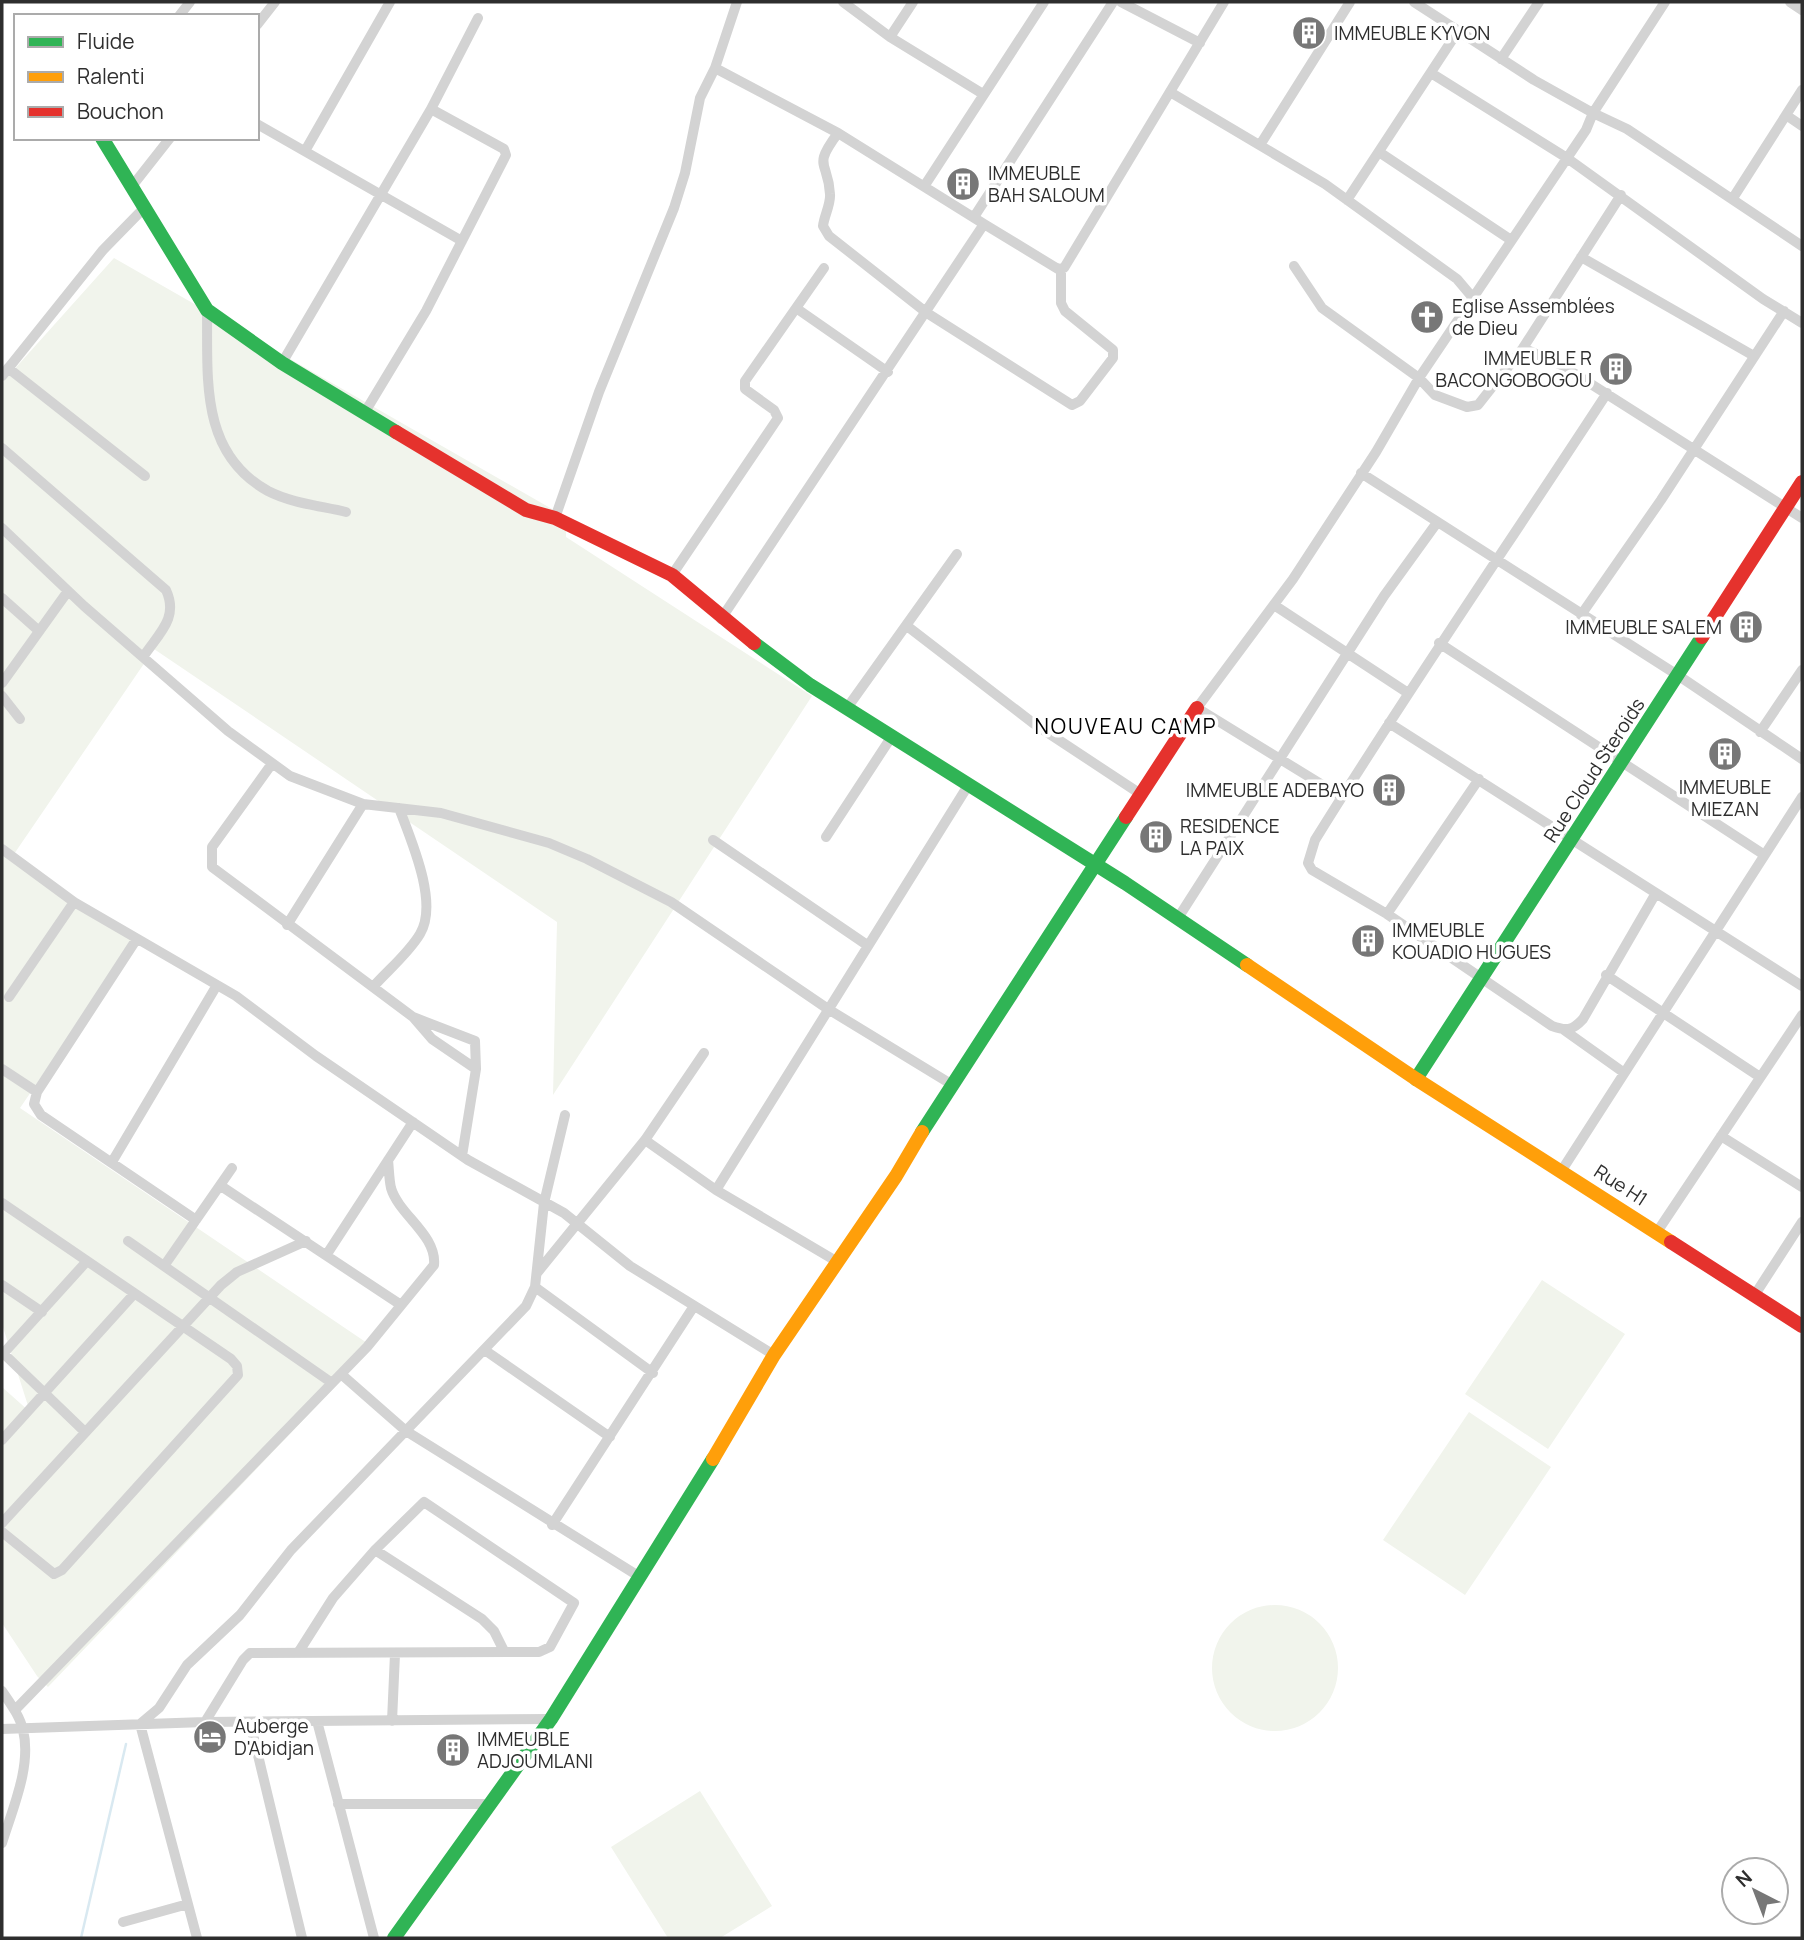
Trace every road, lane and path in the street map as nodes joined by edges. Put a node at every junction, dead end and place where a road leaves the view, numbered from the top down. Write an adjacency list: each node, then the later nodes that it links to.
1 (275, 2): 17 (street)
2 (390, 2): 36 (street)
3 (737, 2): 22 (street)
4 (844, 2): 19 (street)
5 (913, 2): 19 (street)
6 (1044, 2): 26 (street)
7 (1113, 2): 46 (street)
8 (1121, 2): 20 (street)
9 (1224, 2): 20 (street)
10 (1350, 2): 35 (street)
11 (1414, 2): 18 (street)
12 (1539, 2): 21 (street)
13 (1665, 2): 28 (street)
14 (1790, 2): 15 (street)
15 (1802, 10)
16 (478, 18): 27 (street)
17 (259, 22)
18 (1458, 31): 21 (street); 23 (street)
19 (890, 37): 26 (street)
20 (1200, 43): 25 (street)
21 (1502, 59): 28 (street)
22 (715, 68): 32 (street); 76 (street)
23 (1431, 73): 37 (street); 38 (street)
24 (1802, 90): 29 (street)
25 (1170, 92): 35 (street); 54 (street)
26 (983, 94): 40 (street)
27 (431, 110): 41 (street); 49 (street)
28 (1593, 113): 38 (street); 43 (street)
29 (1786, 115): 31 (street); 43 (street)
30 (259, 125): 36 (street)
31 (1802, 126)
32 (838, 134): 40 (street); 59 (street)
33 (103, 140): 39 (street)
34 (168, 140): 39 (street)
35 (1260, 145): 44 (street)
36 (305, 151): 41 (street)
37 (1379, 152): 44 (street); 48 (street)
38 (1567, 158): 42 (street); 48 (street)
39 (134, 185): 45 (street)
40 (925, 186): 46 (street)
41 (378, 195): 49 (street); 63 (street)
42 (1621, 195): 51 (street); 58 (street)
43 (1733, 198): 50 (street)
44 (1347, 200): 55 (street)
45 (145, 207): 57 (street); 64 (street)
46 (974, 217): 47 (street)
47 (984, 224): 54 (street); 59 (street)
48 (1511, 240): 55 (street)
49 (462, 241): 68 (street)
50 (1802, 246)
51 (1581, 257): 61 (street); 62 (street)
52 (1294, 266): 66 (street)
53 (824, 268): 56 (street)
54 (1061, 270): 59 (street)
55 (1473, 298): 66 (street)
56 (796, 308): 65 (street); 82 (street)
57 (207, 310): 63 (street, Rue H1); 75 (street)
58 (1784, 312): 60 (street); 62 (street)
59 (927, 313): 65 (street)
60 (1802, 323)
61 (1523, 348): 66 (street); 67 (street)
62 (1754, 356): 70 (street)
63 (282, 362): 68 (street, Rue H1)
64 (5, 372): 72 (street)
65 (888, 372): 87 (street)
66 (1419, 378): 71 (street)
67 (1607, 393): 70 (street); 81 (street)
68 (365, 412): 76 (street, Rue H1)
69 (2, 448): 92 (street)
70 (1695, 448): 74 (street); 86 (street)
71 (1361, 473): 78 (street); 85 (street)
72 (145, 476)
73 (1802, 482): 74 (street, Rue Cloud Steroids)
74 (1785, 506): 77 (street); 94 (street, Rue Cloud Steroids)
75 (346, 512)
76 (555, 518): 82 (street, Rue H1)
77 (1802, 518)
78 (1436, 524): 81 (street); 91 (street)
79 (2, 528): 83 (street)
80 (957, 554): 88 (street)
81 (1497, 561): 86 (street); 90 (street)
82 (672, 575): 87 (street, Rue H1)
83 (68, 591): 89 (street); 92 (street)
84 (2, 598): 89 (street)
85 (1274, 605): 91 (street); 99 (street)
86 (1581, 615): 94 (street)
87 (721, 619): 98 (street, Rue H1)
88 (907, 626): 98 (street); 110 (street)
89 (39, 631): 95 (street)
90 (1439, 643): 96 (street); 106 (street)
91 (1347, 653): 96 (street); 104 (street)
92 (143, 657): 107 (street)
93 (1802, 670): 102 (street)
94 (1679, 676): 102 (street); 106 (street, Rue Cloud Steroids)
95 (2, 683)
96 (1408, 692): 101 (street)
97 (2, 696): 100 (street)
98 (847, 708): 103 (street, Rue H1)
99 (1197, 708): 104 (street); 110 (street)
100 (20, 719)
101 (1389, 723): 108 (street); 112 (street)
102 (1760, 732): 105 (street)
103 (892, 736): 109 (street, Rue H1); 115 (street)
104 (1280, 759): 112 (street); 124 (street)
105 (1802, 760)
106 (1622, 764): 116 (street, Rue Cloud Steroids); 119 (street)
107 (271, 765): 113 (street); 125 (street)
108 (1479, 779): 116 (street); 123 (street)
109 (969, 784): 120 (street, Rue H1); 128 (street)
110 (1139, 793): 120 (street)
111 (1802, 796): 119 (street)
112 (1342, 797): 123 (street)
113 (363, 804): 114 (street); 125 (street)
114 (399, 808): 133 (street); 135 (street)
115 (826, 837)
116 (1573, 839): 121 (street); 130 (street, Rue Cloud Steroids)
117 (713, 840): 128 (street)
118 (2, 849): 122 (street)
119 (1763, 854): 126 (street)
120 (1094, 863): 124 (street, Rue H1); 146 (street)
121 (1656, 893): 126 (street); 129 (street)
122 (74, 902): 127 (street); 134 (street)
123 (1387, 914): 130 (street)
124 (1178, 919): 145 (street, Rue H1)
125 (287, 925): 133 (street)
126 (1716, 931): 132 (street); 136 (street)
127 (136, 940): 131 (street); 147 (street)
128 (867, 945): 135 (street)
129 (1606, 975): 136 (street); 139 (street)
130 (1480, 977): 139 (street); 145 (street, Rue Cloud Steroids)
131 (218, 985): 149 (street); 154 (street)
132 (1802, 986)
133 (373, 987): 138 (street)
134 (9, 997)
135 (828, 1009): 146 (street); 159 (street)
136 (1664, 1013): 143 (street); 144 (street)
137 (1802, 1015): 144 (street)
138 (413, 1017): 142 (street); 142 (street)
139 (1564, 1030): 143 (street)
140 (704, 1054): 151 (street)
141 (2, 1069): 147 (street)
142 (476, 1069): 152 (street)
143 (1623, 1072): 156 (street)
144 (1760, 1077): 150 (street)
145 (1416, 1079): 156 (street, Rue H1)
146 (951, 1084): 170 (street)
147 (37, 1092): 154 (street)
148 (565, 1115): 161 (street)
149 (413, 1122): 152 (street); 153 (street)
150 (1721, 1136): 158 (street); 165 (street)
151 (645, 1140): 159 (street); 164 (street)
152 (462, 1156): 161 (street)
153 (388, 1160): 168 (street); 178 (street)
154 (112, 1162): 162 (street)
155 (232, 1168): 157 (street)
156 (1562, 1170): 165 (street, Rue H1)
157 (221, 1186): 162 (street); 167 (street)
158 (1802, 1187)
159 (716, 1190): 170 (street)
160 (2, 1203): 169 (street)
161 (544, 1203): 164 (street); 172 (street)
162 (196, 1220): 171 (street)
163 (1802, 1222): 176 (street)
164 (576, 1223): 172 (street); 179 (street)
165 (1657, 1232): 176 (street, Rue H1)
166 (128, 1241): 171 (street)
167 (306, 1241): 168 (street); 177 (street)
168 (327, 1254): 178 (street)
169 (87, 1261): 175 (street); 180 (street)
170 (836, 1261): 185 (street)
171 (164, 1266): 177 (street)
172 (536, 1274): 174 (street)
173 (2, 1285): 180 (street)
174 (535, 1287): 183 (street); 186 (street)
175 (135, 1294): 181 (street); 189 (street)
176 (1754, 1296): 182 (street, Rue H1)
177 (209, 1298): 181 (street); 188 (street)
178 (401, 1305): 187 (street)
179 (694, 1306): 185 (street); 186 (street)
180 (42, 1312): 184 (street)
181 (184, 1326): 191 (street); 196 (street)
182 (1802, 1326)
183 (486, 1351): 190 (street); 192 (street)
184 (2, 1354): 189 (street)
185 (774, 1355): 198 (street)
186 (653, 1373): 192 (street)
187 (341, 1374): 188 (street); 190 (street)
188 (332, 1383): 203 (street)
189 (45, 1393): 191 (street); 193 (street)
190 (406, 1431): 195 (street); 209 (street)
191 (85, 1433): 194 (street)
192 (610, 1437): 195 (street)
193 (2, 1440)
194 (2, 1523)
195 (552, 1525): 198 (street)
196 (2, 1532)
197 (375, 1550): 199 (street); 199 (street); 200 (street)
198 (640, 1577): 204 (street)
199 (504, 1651): 201 (street)
200 (298, 1653): 201 (street); 207 (street)
201 (395, 1654): 206 (street)
202 (2, 1691): 203 (street)
203 (15, 1710): 210 (street)
204 (551, 1719): 206 (street); 213 (street)
205 (317, 1721): 206 (street); 208 (street); 212 (street)
206 (392, 1721)
207 (205, 1722): 208 (street); 209 (street)
208 (250, 1722): 219 (street)
209 (140, 1724): 210 (street); 216 (street)
210 (23, 1728): 211 (street); 214 (street)
211 (2, 1729)
212 (338, 1804): 213 (street); 220 (street)
213 (493, 1804): 221 (street)
214 (4, 1830): 215 (street)
215 (2, 1843)
216 (188, 1904): 217 (street); 218 (street)
217 (123, 1922)
218 (197, 1938)
219 (302, 1938)
220 (374, 1938)
221 (394, 1938)

